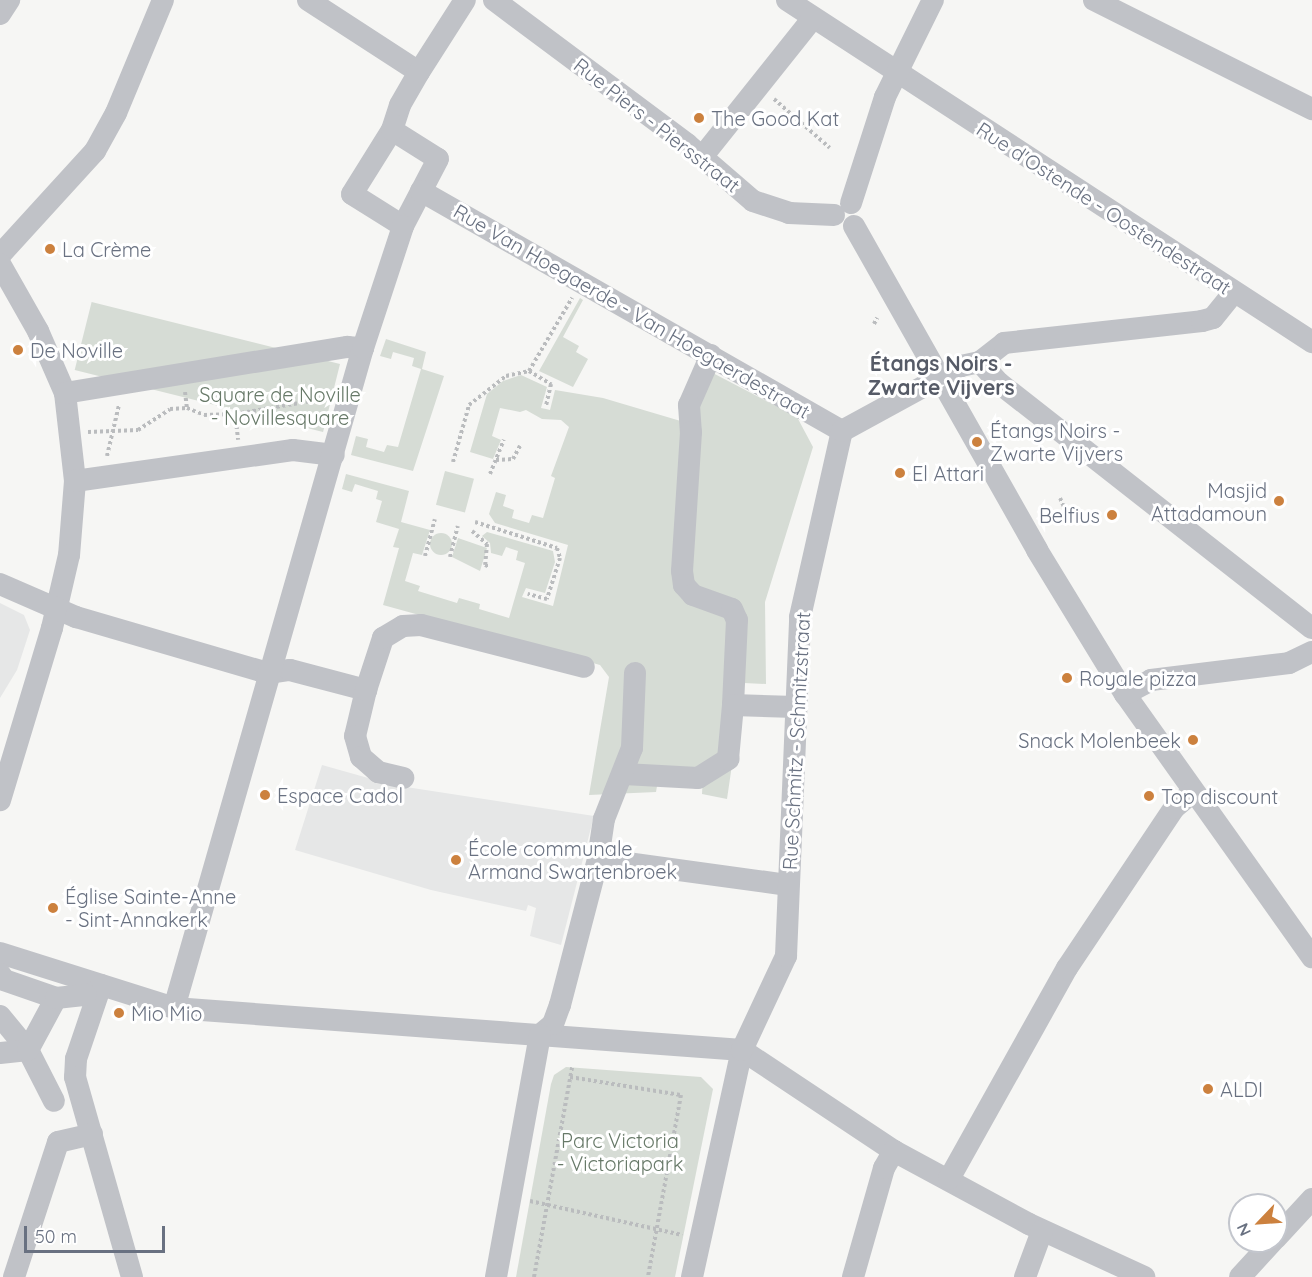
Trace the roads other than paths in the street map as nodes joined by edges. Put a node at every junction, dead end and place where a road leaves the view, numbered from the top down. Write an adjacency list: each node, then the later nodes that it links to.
1 (9, 0): 9 (street)
2 (163, 0): 19 (street)
3 (308, 0): 11 (street)
4 (465, 0): 11 (street)
5 (494, 0): 15 (street, Rue Piers - Piersstraat)
6 (787, 0): 10 (street, Rue d'Ostende - Oostendestraat)
7 (933, 0): 12 (street)
8 (1094, 0): 13 (street)
9 (0, 15)
10 (813, 18): 12 (street, Rue d'Ostende - Oostendestraat); 15 (street)
11 (420, 72): 14 (street)
12 (897, 72): 17 (street); 21 (street, Rue d'Ostende - Oostendestraat)
13 (1312, 109)
14 (392, 130): 16 (street); 18 (street)
15 (702, 157): 17 (street, Rue Piers - Piersstraat)
16 (421, 191): 18 (street); 24 (street, Rue Van Hoegaerde - Van Hoegaerdestraat)
17 (843, 209): 26 (street)
18 (403, 226): 23 (street)
19 (0, 255)
20 (0, 264): 27 (street)
21 (1233, 292): 22 (street, Rue d'Ostende - Oostendestraat); 25 (street)
22 (1309, 334)
23 (363, 348): 27 (street); 29 (street)
24 (711, 355): 28 (street, Rue Van Hoegaerde - Van Hoegaerdestraat); 40 (street)
25 (980, 362): 26 (street); 33 (street)
26 (940, 378): 28 (street); 39 (street)
27 (65, 393): 30 (street)
28 (842, 431): 41 (street, Rue Schmitz - Schmitzstraat)
29 (334, 455): 30 (street); 36 (street)
30 (75, 481): 32 (street)
31 (0, 584): 32 (street)
32 (56, 609): 36 (street); 42 (street)
33 (1312, 628)
34 (1312, 652): 39 (street)
35 (584, 668): 38 (street)
36 (268, 673): 38 (street); 54 (street)
37 (635, 673): 43 (street)
38 (366, 690): 44 (street)
39 (1125, 694): 45 (street)
40 (733, 705): 41 (street); 43 (street)
41 (795, 707): 48 (street, Rue Schmitz - Schmitzstraat)
42 (5, 767): 46 (street)
43 (624, 774): 47 (street)
44 (403, 778)
45 (1193, 792): 50 (street); 63 (street)
46 (0, 800)
47 (598, 859): 48 (street); 56 (street)
48 (788, 885): 58 (street, Rue Schmitz - Schmitzstraat)
49 (0, 953): 52 (street)
50 (1312, 957)
51 (7, 974): 53 (street)
52 (94, 990): 53 (street); 54 (street); 61 (street)
53 (56, 998): 57 (street)
54 (174, 1008): 56 (street)
55 (0, 1016): 57 (street)
56 (540, 1035): 58 (street); 70 (street)
57 (28, 1050): 59 (street); 60 (street)
58 (742, 1050): 62 (street); 71 (street, Rue Schmitz - Schmitzstraat)
59 (0, 1053)
60 (54, 1101)
61 (92, 1134): 68 (street); 69 (street)
62 (894, 1152): 63 (street); 72 (street)
63 (949, 1179): 66 (street)
64 (1312, 1199): 65 (street)
65 (1288, 1226)
66 (1042, 1230): 73 (street); 74 (street)
67 (1263, 1253): 75 (street)
68 (14, 1277)
69 (132, 1277)
70 (496, 1277)
71 (692, 1277)
72 (853, 1277)
73 (1025, 1277)
74 (1144, 1277)
75 (1240, 1277)

